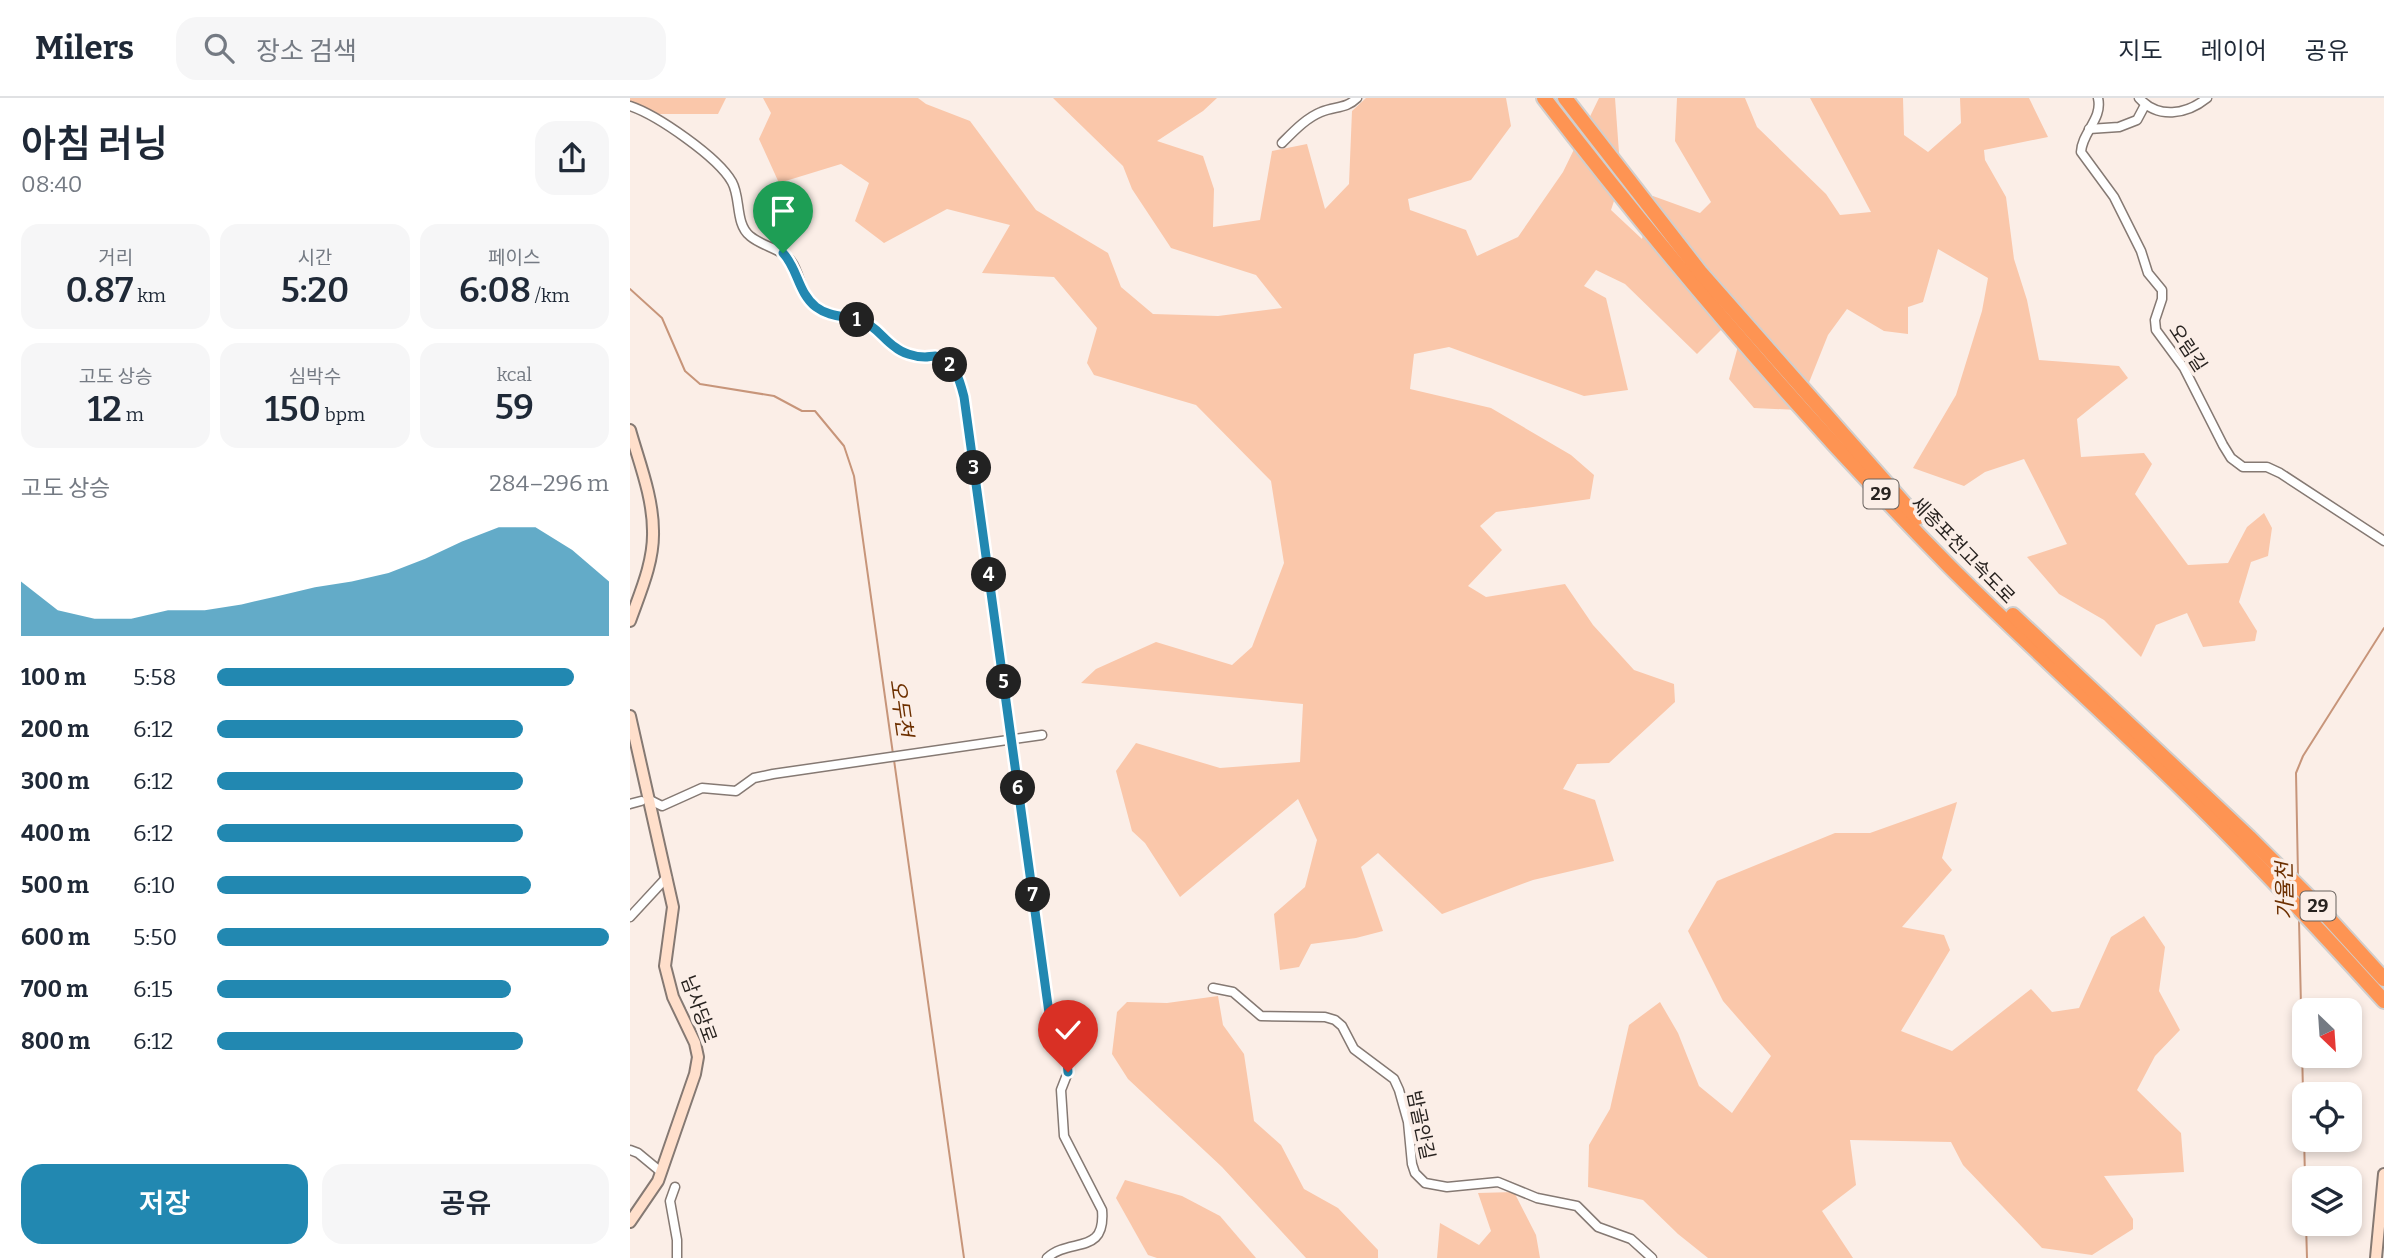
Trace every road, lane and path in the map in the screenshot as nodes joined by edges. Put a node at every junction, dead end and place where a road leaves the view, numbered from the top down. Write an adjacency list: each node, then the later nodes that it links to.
1 (1357, 98): 9 (street)
2 (1545, 98): 22 (highway, 세종포천고속도로 / 29)
3 (1565, 98): 20 (highway, 세종포천고속도로 / 29)
4 (2098, 98): 8 (street, 오림길)
5 (2207, 98): 6 (street)
6 (2142, 102): 8 (street)
7 (630, 106): 15 (street)
8 (2089, 129): 11 (street, 오림길)
9 (1282, 143)
10 (630, 430): 12 (street)
11 (2384, 541)
12 (630, 621)
13 (630, 716): 16 (street, 남사당로)
14 (1042, 735): 15 (street)
15 (1011, 738): 16 (street); 28 (street)
16 (645, 800): 17 (street); 18 (street, 남사당로)
17 (630, 804)
18 (667, 877): 19 (street); 24 (street, 남사당로)
19 (630, 917)
20 (2384, 979)
21 (1213, 988): 30 (street, 밤골안길)
22 (2384, 1001)
23 (630, 1150): 24 (street)
24 (661, 1172): 27 (street, 남사당로)
25 (2384, 1174): 31 (street)
26 (675, 1188): 29 (street)
27 (630, 1222)
28 (1048, 1257)
29 (677, 1258)
30 (1651, 1258)
31 (2376, 1258)

